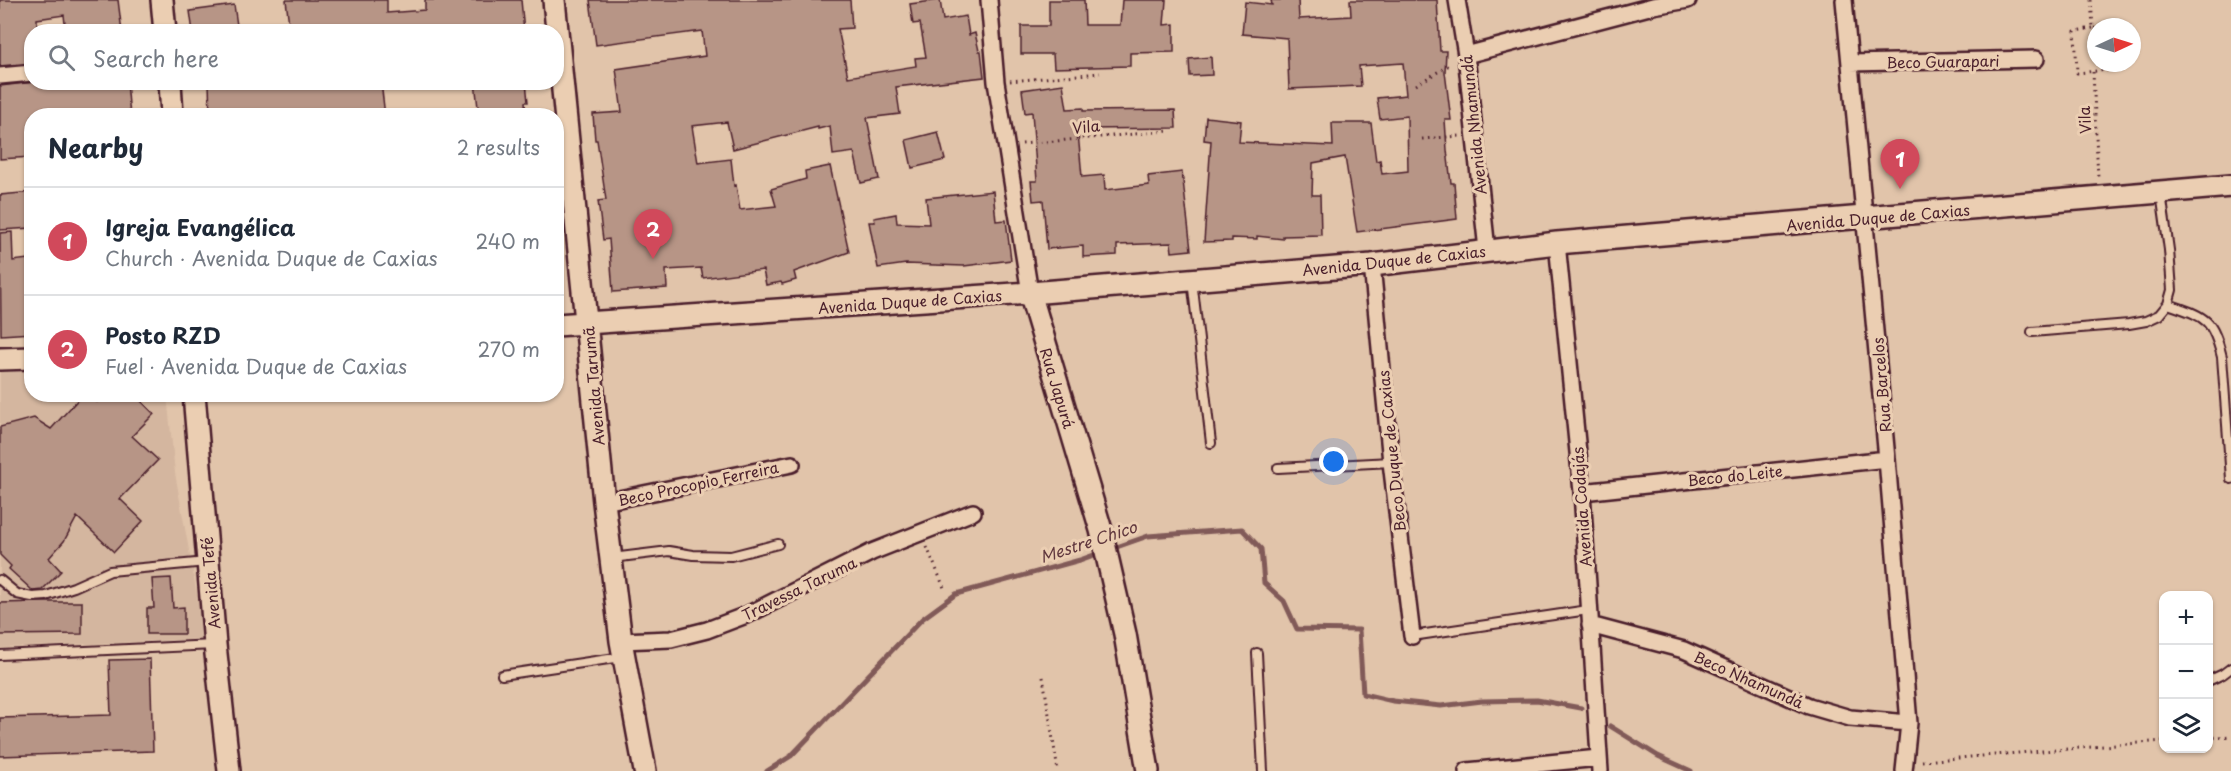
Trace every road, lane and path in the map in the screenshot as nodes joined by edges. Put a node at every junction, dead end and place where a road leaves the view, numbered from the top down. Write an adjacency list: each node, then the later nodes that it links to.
1 (162, 0): 9 (street)
2 (554, 0): 10 (street, Avenida Tarumã)
3 (989, 0): 19 (street, Rua Japurá)
4 (1457, 0): 12 (street, Avenida Nhamundá)
5 (1688, 0): 12 (street)
6 (1844, 0): 14 (street, Rua Barcelos)
7 (2091, 0): 8 (path)
8 (2093, 18)
9 (164, 24)
10 (556, 24)
11 (2087, 29): 15 (path)
12 (1466, 55): 20 (path); 25 (street, Avenida Nhamundá)
13 (2036, 59): 14 (street, Beco Guarapari)
14 (1850, 63): 31 (street, Rua Barcelos)
15 (2094, 72): 30 (path, Vila)
16 (1100, 73): 19 (path)
17 (24, 74): 18 (street)
18 (0, 76)
19 (996, 82): 27 (street, Rua Japurá)
20 (1416, 86)
21 (170, 90): 23 (street)
22 (563, 90): 38 (street, Avenida Tarumã)
23 (172, 108)
24 (1169, 131): 27 (path, Vila)
25 (1474, 135): 26 (path); 33 (street, Avenida Nhamundá)
26 (1422, 139)
27 (1006, 146): 36 (street, Rua Japurá)
28 (2231, 186): 29 (street, Avenida Duque de Caxias)
29 (2161, 192): 30 (street, Avenida Duque de Caxias); 37 (lane)
30 (2099, 197): 31 (street, Avenida Duque de Caxias)
31 (1865, 218): 32 (street, Avenida Duque de Caxias); 45 (street, Rua Barcelos)
32 (1557, 243): 33 (street, Avenida Duque de Caxias); 50 (street, Avenida Codajás)
33 (1487, 250): 34 (street, Avenida Duque de Caxias)
34 (1372, 265): 35 (street, Avenida Duque de Caxias); 46 (street, Beco Duque de Caxias)
35 (1192, 278): 36 (street, Avenida Duque de Caxias); 44 (lane)
36 (1030, 293): 38 (street, Avenida Duque de Caxias); 78 (street, Rua Japurá)
37 (2168, 304): 40 (lane); 49 (lane)
38 (587, 323): 39 (street, Avenida Duque de Caxias); 51 (street, Avenida Tarumã)
39 (564, 324)
40 (2032, 332)
41 (0, 358): 42 (street)
42 (24, 358)
43 (195, 402): 56 (street, Avenida Tefé)
44 (1211, 442)
45 (1887, 459): 50 (street, Beco do Leite); 69 (street, Rua Barcelos)
46 (1391, 462): 48 (lane); 60 (street, Beco Duque de Caxias)
47 (792, 464): 51 (street, Beco Procopio Ferreira)
48 (1278, 468)
49 (2231, 479)
50 (1582, 492): 59 (street, Avenida Codajás)
51 (604, 502): 55 (street, Avenida Tarumã)
52 (973, 512): 53 (street, Travessa Taruma)
53 (920, 533): 58 (path); 62 (street, Travessa Taruma)
54 (778, 544): 55 (lane)
55 (611, 558): 62 (street, Avenida Tarumã)
56 (208, 562): 57 (lane); 61 (street, Avenida Tefé)
57 (0, 580)
58 (945, 590)
59 (1589, 618): 60 (lane); 69 (street, Beco Nhamundá); 73 (street, Avenida Codajás)
60 (1412, 636)
61 (215, 645): 64 (lane); 75 (street, Avenida Tefé)
62 (622, 649): 66 (lane); 76 (street, Avenida Tarumã)
63 (1257, 653): 79 (lane)
64 (0, 655)
65 (2231, 668): 68 (lane)
66 (502, 675)
67 (1042, 677): 77 (path)
68 (2213, 679)
69 (1909, 723): 74 (street, Rua Barcelos)
70 (2231, 736): 71 (path)
71 (2213, 738)
72 (2159, 741): 74 (path)
73 (1599, 765): 80 (street)
74 (1905, 767)
75 (229, 771)
76 (645, 771)
77 (1058, 771)
78 (1148, 771)
79 (1263, 771)
80 (1467, 771)

